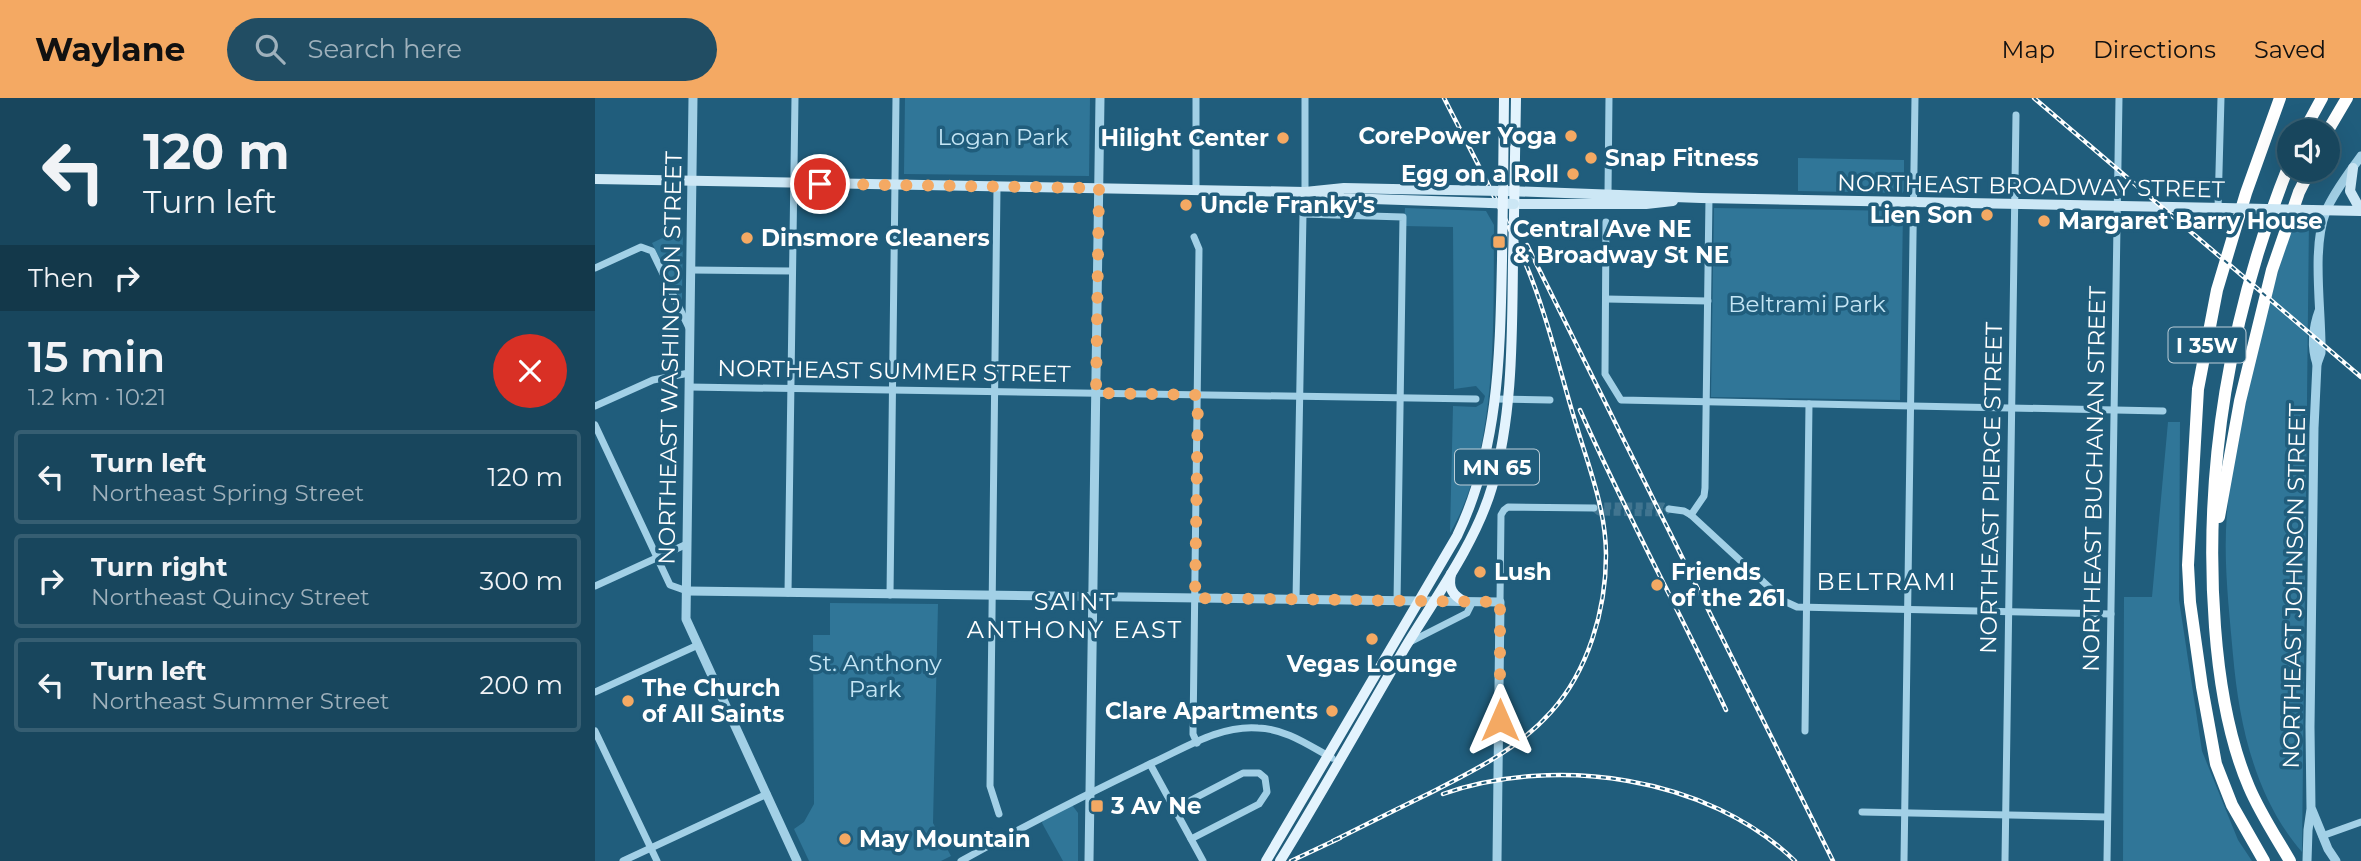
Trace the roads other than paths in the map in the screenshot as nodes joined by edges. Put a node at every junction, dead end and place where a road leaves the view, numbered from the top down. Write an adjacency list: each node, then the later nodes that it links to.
1 (693, 98): 22 (street, NORTHEAST WASHINGTON STREET)
2 (795, 98): 25 (street)
3 (896, 98): 26 (street)
4 (1100, 98): 28 (street)
5 (1196, 98): 29 (street)
6 (1305, 98): 31 (street)
7 (1504, 98): 30 (main road, MN 65)
8 (1515, 98): 30 (main road, MN 65)
9 (1609, 98): 32 (street)
10 (1915, 98): 35 (street)
11 (2119, 98): 38 (street, NORTHEAST BUCHANAN STREET)
12 (2221, 98): 39 (street)
13 (2280, 98): 128 (highway, I 35W)
14 (2322, 98): 17 (highway)
15 (2347, 98): 18 (highway)
16 (2016, 115): 37 (street, NORTHEAST PIERCE STREET)
17 (2311, 119)
18 (2335, 119)
19 (2361, 156): 20 (street, NORTHEAST JOHNSON STREET)
20 (2353, 168): 40 (street, NORTHEAST JOHNSON STREET); 41 (main road)
21 (595, 179): 22 (main road, NORTHEAST BROADWAY STREET)
22 (692, 182): 25 (main road, NORTHEAST BROADWAY STREET); 45 (street, NORTHEAST WASHINGTON STREET)
23 (2283, 182): 74 (highway, I 35W)
24 (2304, 182): 74 (highway)
25 (794, 183): 26 (main road, NORTHEAST BROADWAY STREET); 46 (street)
26 (895, 185): 27 (main road, NORTHEAST BROADWAY STREET); 53 (street)
27 (997, 187): 28 (main road, NORTHEAST BROADWAY STREET); 54 (street)
28 (1099, 188): 29 (main road, NORTHEAST BROADWAY STREET); 55 (street)
29 (1196, 190): 31 (main road, NORTHEAST BROADWAY STREET)
30 (1509, 191): 32 (main road, NORTHEAST BROADWAY STREET); 33 (main road, NORTHEAST BROADWAY STREET, bridge); 36 (main road, MN 65, bridge)
31 (1305, 192): 33 (main road, NORTHEAST BROADWAY STREET)
32 (1608, 193): 34 (main road, NORTHEAST BROADWAY STREET)
33 (1392, 195): 36 (main road, NORTHEAST BROADWAY STREET, bridge)
34 (1705, 198): 35 (main road, NORTHEAST BROADWAY STREET); 36 (main road, NORTHEAST BROADWAY STREET); 48 (street)
35 (1912, 203): 37 (main road, NORTHEAST BROADWAY STREET); 65 (street)
36 (1508, 204): 60 (main road, MN 65, bridge)
37 (2014, 204): 38 (main road, NORTHEAST BROADWAY STREET); 66 (street, NORTHEAST PIERCE STREET)
38 (2117, 206): 39 (main road, NORTHEAST BROADWAY STREET); 67 (street, NORTHEAST BUCHANAN STREET)
39 (2221, 208): 40 (main road, NORTHEAST BROADWAY STREET, bridge)
40 (2326, 211): 41 (main road, NORTHEAST BROADWAY STREET); 106 (street, NORTHEAST JOHNSON STREET)
41 (2361, 211)
42 (1606, 222): 47 (street)
43 (1194, 237): 56 (street)
44 (595, 268): 49 (street)
45 (691, 270): 46 (street); 49 (street, NORTHEAST WASHINGTON STREET)
46 (792, 271): 52 (street)
47 (1606, 299): 48 (street); 62 (street)
48 (1708, 301): 62 (street)
49 (690, 332): 50 (street, NORTHEAST WASHINGTON STREET)
50 (689, 373): 51 (street, NORTHEAST WASHINGTON STREET); 64 (street)
51 (689, 387): 52 (street, NORTHEAST SUMMER STREET); 73 (street, NORTHEAST WASHINGTON STREET)
52 (790, 389): 53 (street, NORTHEAST SUMMER STREET); 79 (street)
53 (892, 390): 54 (street, NORTHEAST SUMMER STREET); 80 (street)
54 (994, 392): 55 (street, NORTHEAST SUMMER STREET); 81 (street)
55 (1096, 393): 56 (street, NORTHEAST SUMMER STREET); 82 (street)
56 (1198, 395): 57 (street, NORTHEAST SUMMER STREET); 83 (street)
57 (1299, 396): 58 (street, NORTHEAST SUMMER STREET); 58 (street); 84 (street)
58 (1401, 398): 59 (street, NORTHEAST SUMMER STREET); 85 (street)
59 (1476, 398)
60 (1501, 399): 61 (street); 76 (main road, MN 65); 86 (main road, MN 65)
61 (1550, 400)
62 (1706, 402): 63 (street); 72 (street)
63 (1809, 404): 65 (street); 90 (street)
64 (595, 406)
65 (1910, 406): 66 (street); 91 (street)
66 (2012, 408): 67 (street); 92 (street, NORTHEAST PIERCE STREET)
67 (2114, 410): 68 (street); 93 (street, NORTHEAST BUCHANAN STREET)
68 (2163, 411)
69 (595, 425): 75 (street)
70 (1594, 509): 87 (street)
71 (1669, 509): 72 (street)
72 (1691, 515): 90 (street)
73 (687, 544): 75 (street); 78 (street, NORTHEAST WASHINGTON STREET)
74 (2211, 555): 129 (highway, I 35W)
75 (657, 558): 77 (street); 78 (street)
76 (1455, 564): 88 (main road, MN 65); 89 (main road)
77 (595, 586)
78 (687, 592): 79 (street); 95 (street, NORTHEAST WASHINGTON STREET)
79 (788, 593): 80 (street)
80 (890, 595): 81 (street)
81 (991, 596): 82 (street); 109 (street)
82 (1092, 597): 83 (street); 103 (street)
83 (1195, 598): 84 (street); 99 (street)
84 (1296, 600): 85 (street)
85 (1397, 602): 86 (street)
86 (1419, 602): 88 (street); 100 (main road, MN 65)
87 (1500, 602): 89 (street); 124 (street)
88 (1433, 603): 89 (street); 94 (main road, MN 65)
89 (1468, 603): 94 (street)
90 (1806, 607): 91 (street); 98 (street)
91 (1907, 610): 92 (street); 108 (street)
92 (2009, 612): 93 (street); 110 (street, NORTHEAST PIERCE STREET)
93 (2111, 614): 111 (street, NORTHEAST BUCHANAN STREET)
94 (1408, 643): 101 (main road, MN 65)
95 (698, 645): 96 (street); 104 (street)
96 (595, 692)
97 (595, 731): 115 (street)
98 (1805, 731)
99 (1196, 743): 100 (street); 102 (street)
100 (1329, 757): 101 (street); 116 (main road, MN 65)
101 (1339, 762): 123 (main road, MN 65)
102 (1150, 764): 103 (street); 105 (street)
103 (1090, 792): 120 (street); 121 (street)
104 (767, 794): 115 (street); 119 (street)
105 (1174, 808): 114 (street); 114 (street)
106 (2311, 809): 113 (street, NORTHEAST JOHNSON STREET); 130 (street, NORTHEAST JOHNSON STREET)
107 (1862, 812): 108 (street)
108 (1905, 813): 110 (street); 125 (street)
109 (999, 814)
110 (2006, 815): 111 (street); 126 (street, NORTHEAST PIERCE STREET)
111 (2107, 817): 127 (street, NORTHEAST BUCHANAN STREET)
112 (2361, 822): 113 (street)
113 (2322, 836): 131 (street, NORTHEAST JOHNSON STREET)
114 (1191, 839): 122 (street)
115 (650, 848): 117 (street); 118 (street)
116 (1267, 860)
117 (623, 861)
118 (657, 861)
119 (797, 861)
120 (961, 861)
121 (1089, 861)
122 (1203, 861)
123 (1280, 861)
124 (1497, 861)
125 (1904, 861)
126 (2005, 861)
127 (2107, 861)
128 (2263, 861)
129 (2290, 861)
130 (2307, 861)
131 (2336, 861)

